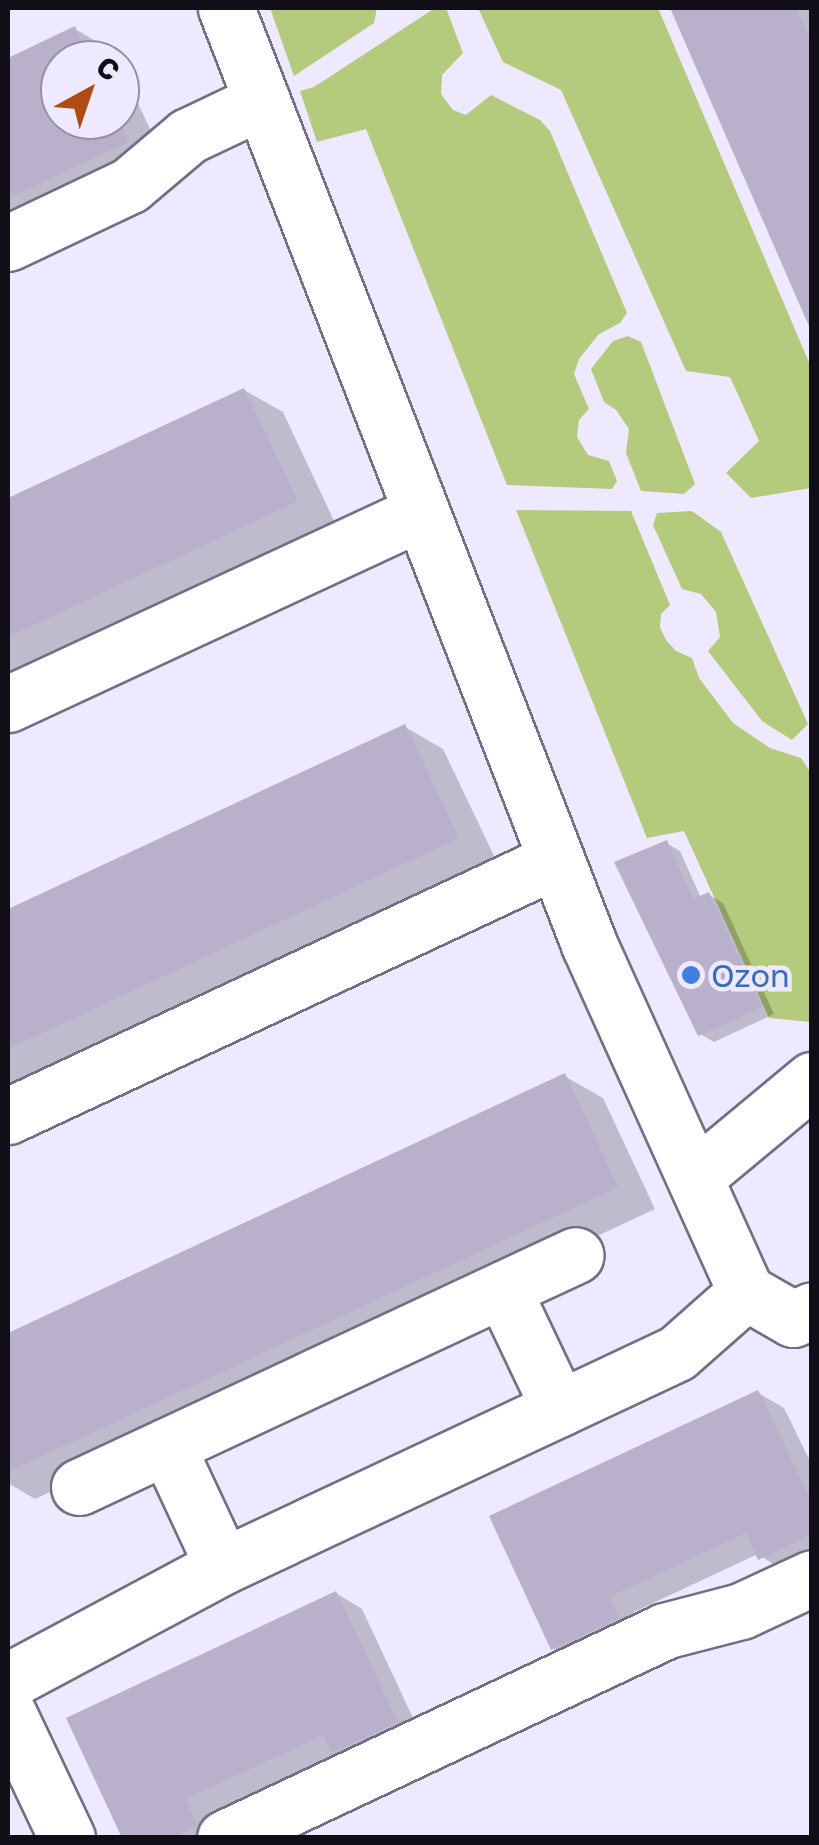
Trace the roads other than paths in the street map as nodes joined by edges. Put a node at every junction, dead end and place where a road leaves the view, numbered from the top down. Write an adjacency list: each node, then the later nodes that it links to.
1 (226, 8): 2 (lane)
2 (262, 102): 3 (lane); 4 (lane)
3 (8, 243)
4 (420, 512): 5 (lane); 6 (lane)
5 (8, 704)
6 (556, 860): 8 (lane); 9 (lane)
7 (812, 1080): 9 (lane)
8 (8, 1116)
9 (695, 1177): 12 (lane)
10 (576, 1255): 11 (lane)
11 (503, 1290): 14 (lane); 15 (lane)
12 (746, 1292): 13 (lane); 14 (lane)
13 (805, 1329)
14 (560, 1408): 17 (lane)
15 (167, 1446): 16 (lane); 17 (lane)
16 (79, 1487)
17 (223, 1566): 19 (lane)
18 (812, 1578): 22 (lane)
19 (8, 1681)
20 (8, 1713): 21 (lane)
21 (66, 1838)
22 (225, 1838)

